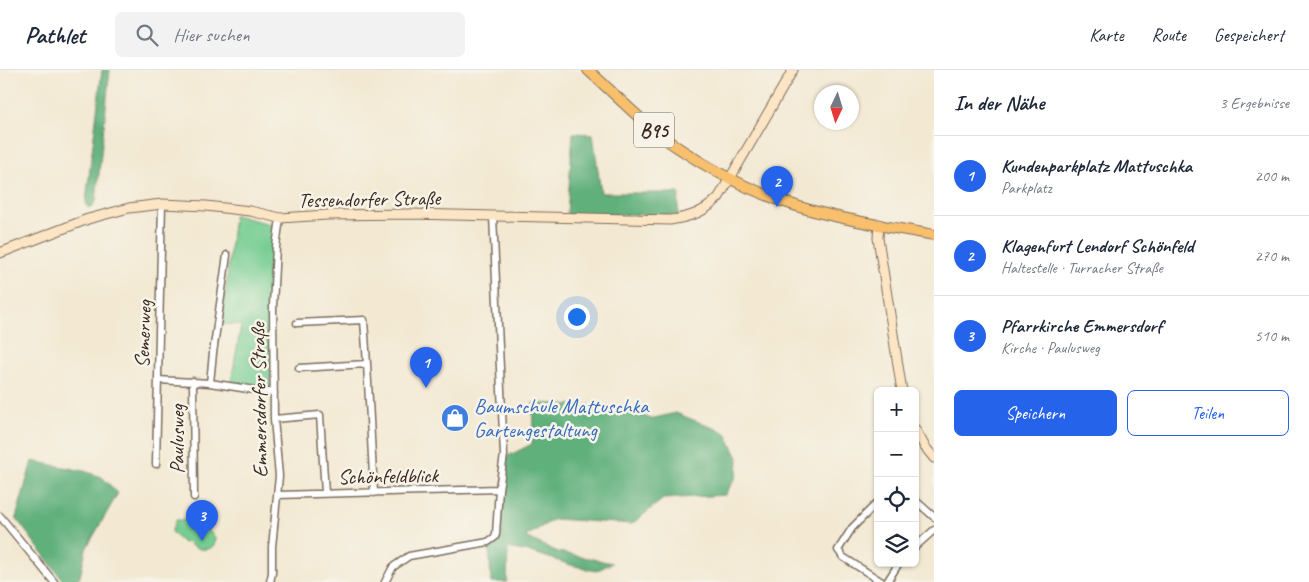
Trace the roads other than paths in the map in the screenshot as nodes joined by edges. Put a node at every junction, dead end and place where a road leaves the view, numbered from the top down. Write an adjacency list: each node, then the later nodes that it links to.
1 (588, 70): 3 (main road, B95)
2 (793, 70): 3 (street, Tessendorfer Straße)
3 (730, 178): 5 (street, Tessendorfer Straße); 7 (main road, B95)
4 (162, 204): 6 (street, Tessendorfer Straße); 9 (street, Tessendorfer Straße); 14 (street, Semerweg)
5 (493, 216): 6 (street, Tessendorfer Straße); 23 (street)
6 (280, 218): 18 (street, Emmersdorfer Straße)
7 (879, 224): 8 (main road, B95); 17 (street)
8 (934, 235)
9 (0, 253)
10 (227, 255): 16 (street)
11 (297, 323): 12 (street)
12 (367, 364): 13 (street); 24 (street)
13 (300, 368)
14 (158, 380): 15 (street); 22 (street, Semerweg)
15 (194, 382): 16 (street); 27 (street, Paulusweg)
16 (210, 383): 18 (street)
17 (901, 387)
18 (274, 393): 19 (street, Emmersdorfer Straße)
19 (274, 419): 25 (street); 26 (street, Emmersdorfer Straße)
20 (917, 432): 21 (street)
21 (934, 458)
22 (156, 464)
23 (499, 489): 24 (street, Schönfeldblick); 37 (street)
24 (374, 493): 25 (street, Schönfeldblick)
25 (325, 494): 26 (street, Schönfeldblick)
26 (277, 495): 36 (street, Emmersdorfer Straße)
27 (194, 497)
28 (919, 504): 31 (street)
29 (874, 506): 38 (street)
30 (0, 516): 35 (street)
31 (934, 517)
32 (934, 530): 33 (street)
33 (919, 543)
34 (896, 567): 39 (street)
35 (54, 582)
36 (270, 582)
37 (385, 582)
38 (882, 582)
39 (887, 582)

